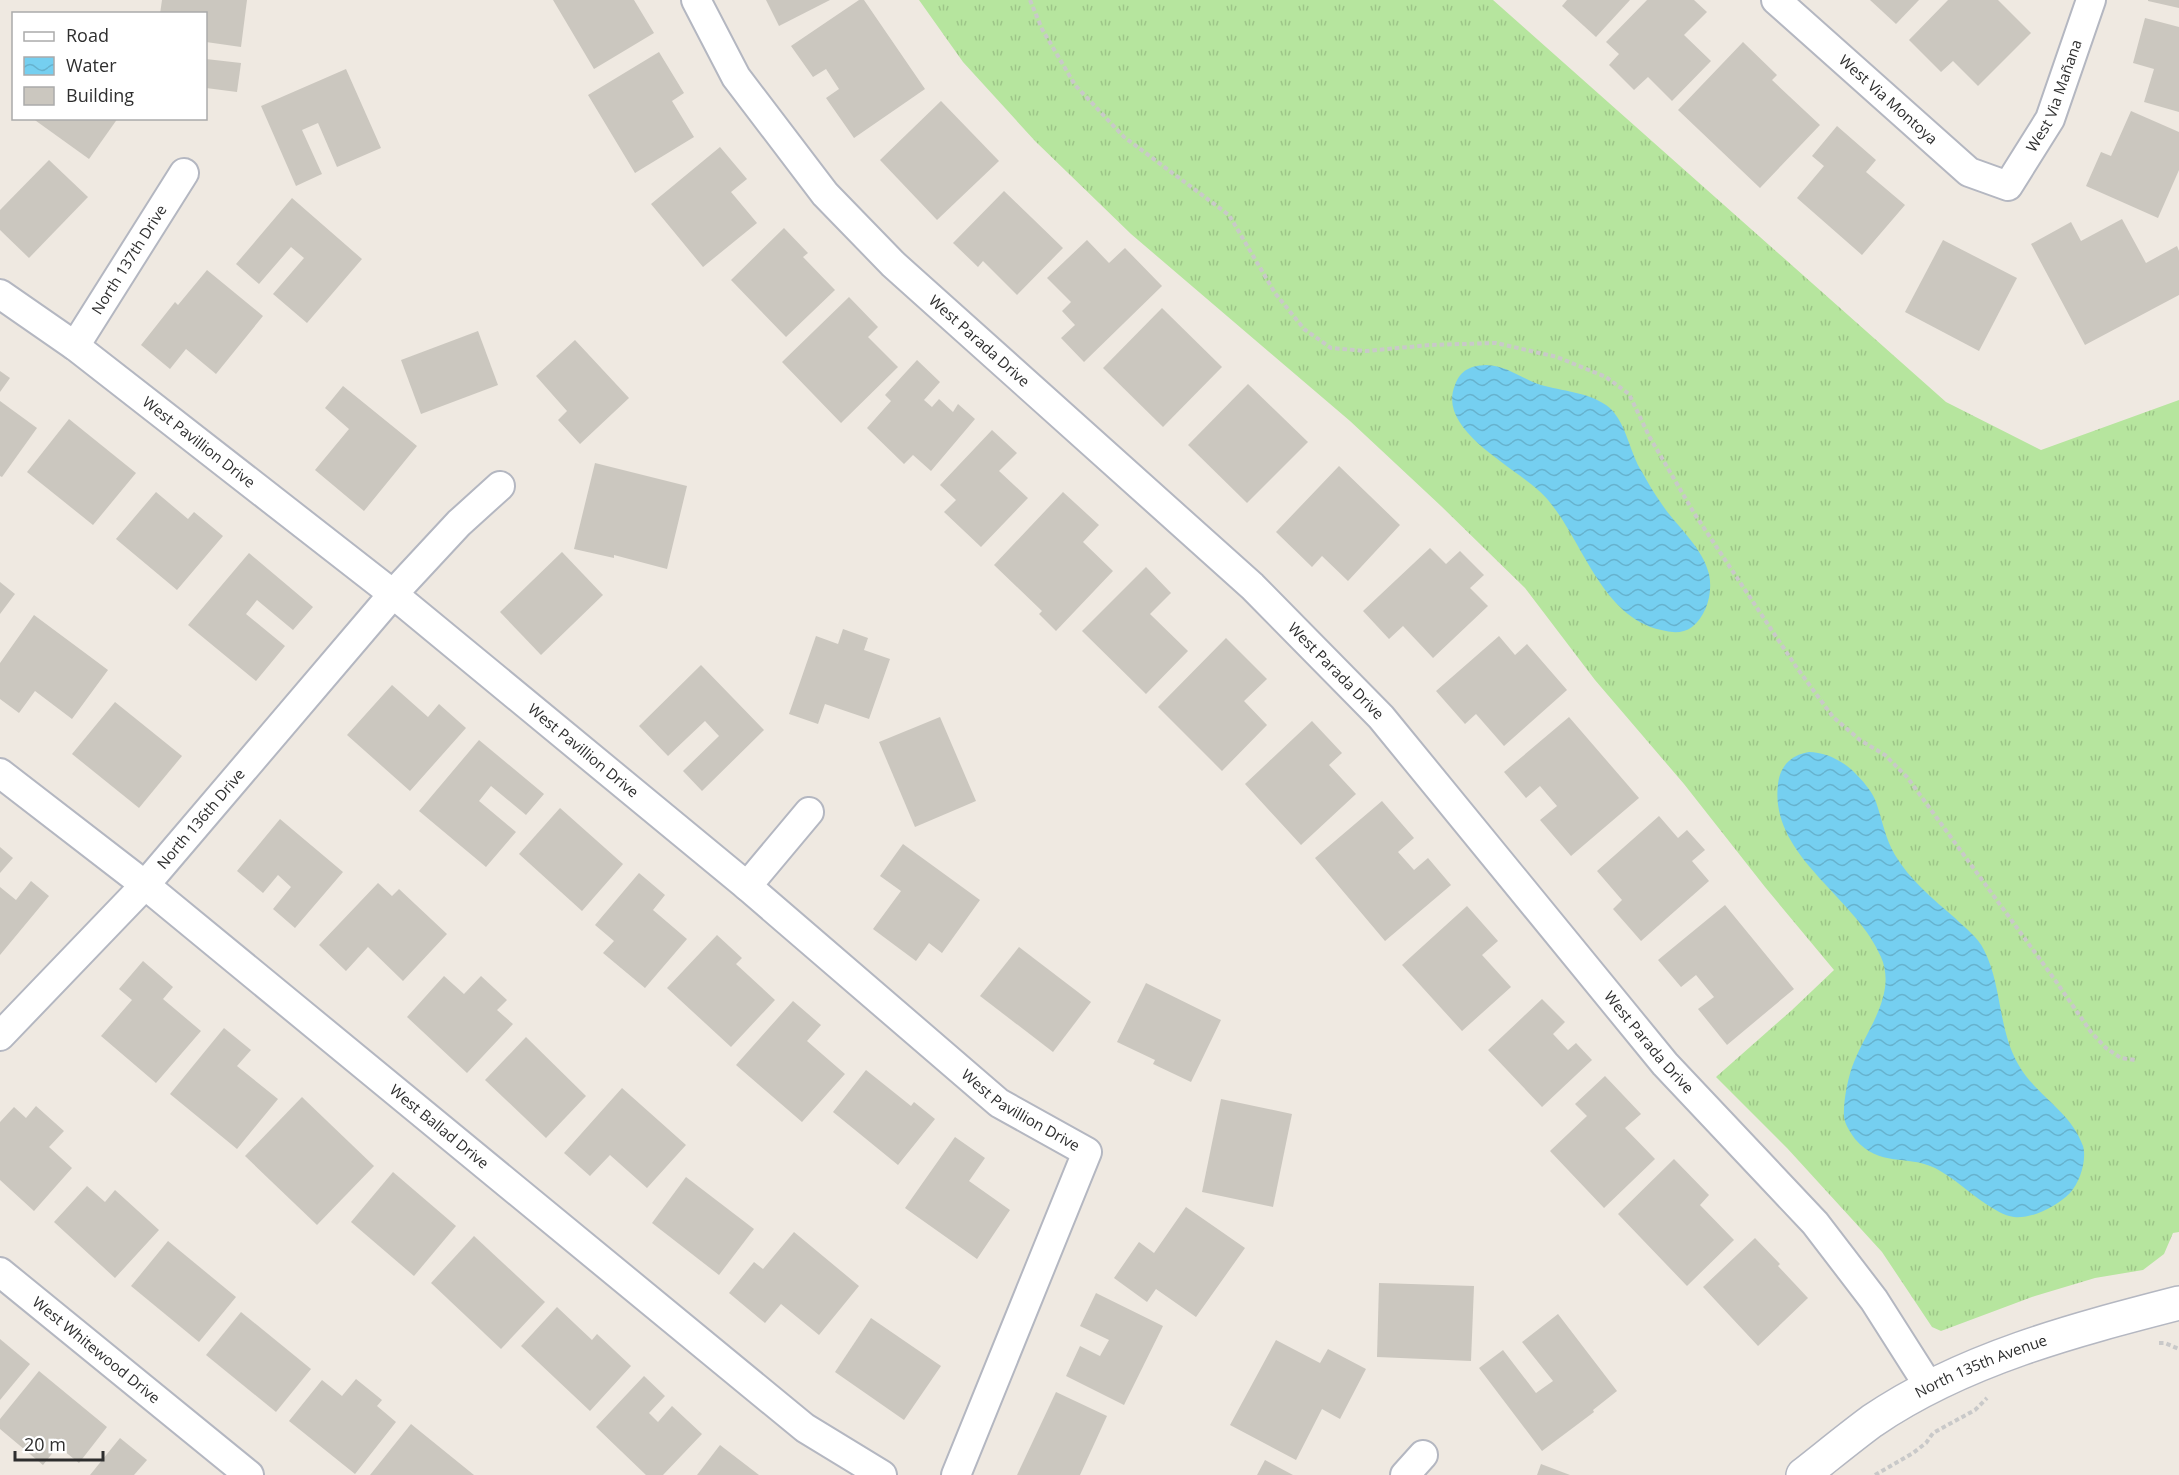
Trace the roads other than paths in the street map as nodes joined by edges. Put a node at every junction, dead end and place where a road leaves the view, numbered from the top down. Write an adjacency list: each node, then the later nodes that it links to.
1 (696, 0): 17 (street, West Parada Drive)
2 (1776, 0): 5 (street, West Via Montoya)
3 (2091, 0): 5 (street, West Via Mañana)
4 (184, 173): 7 (street, North 137th Drive)
5 (2008, 186)
6 (0, 294): 7 (street, West Pavillion Drive)
7 (75, 346): 9 (street, West Pavillion Drive)
8 (500, 486): 9 (street)
9 (393, 594): 12 (street, North 136th Drive); 13 (street, West Pavillion Drive)
10 (0, 773): 12 (street, West Ballad Drive)
11 (809, 812): 13 (street)
12 (145, 885): 14 (street, North 136th Drive); 19 (street, West Ballad Drive)
13 (747, 886): 20 (street, West Pavillion Drive)
14 (0, 1036)
15 (0, 1272): 18 (street, West Whitewood Drive)
16 (2179, 1303): 17 (street, North 135th Avenue)
17 (1930, 1388): 21 (street, North 135th Avenue)
18 (249, 1475)
19 (882, 1475)
20 (956, 1475)
21 (1803, 1475)

